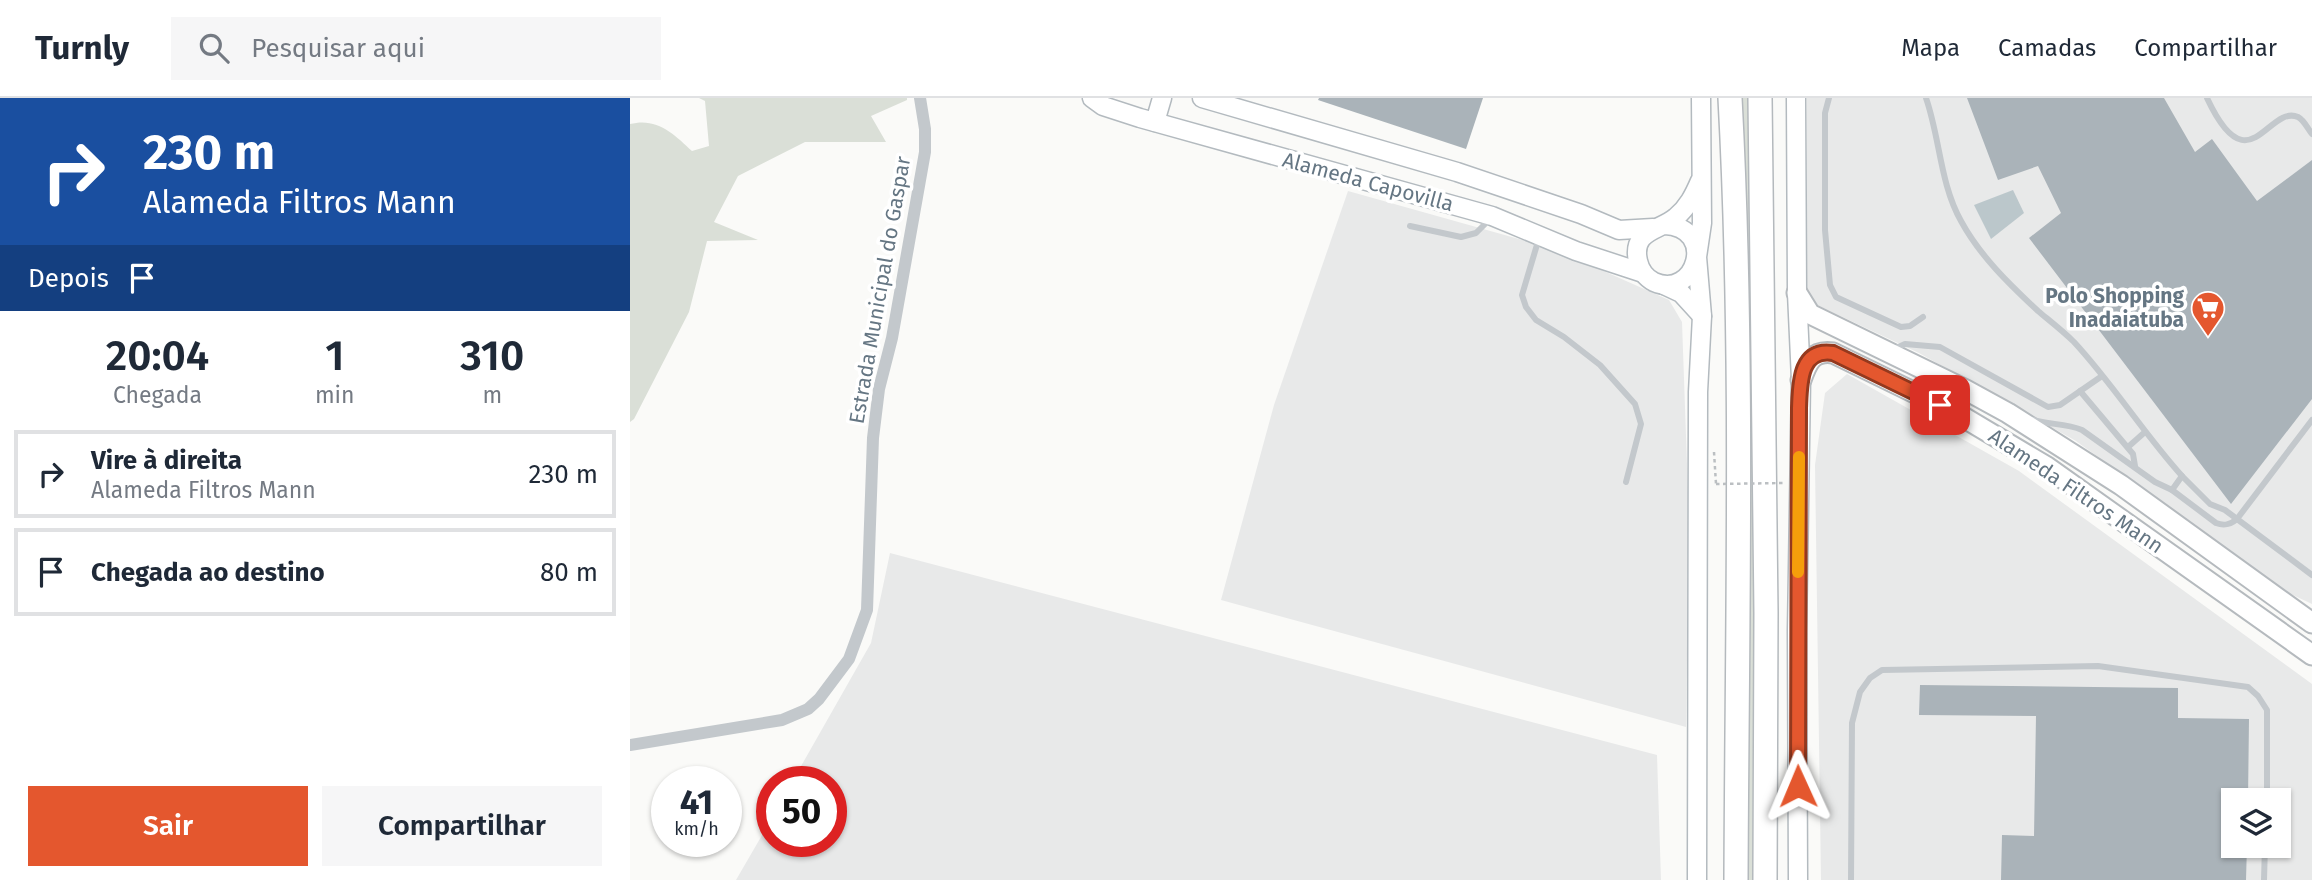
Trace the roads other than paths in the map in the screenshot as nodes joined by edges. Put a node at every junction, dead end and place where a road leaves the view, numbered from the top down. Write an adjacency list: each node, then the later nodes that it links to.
1 (920, 98): 49 (street, Estrada Municipal do Gaspar)
2 (1092, 98): 12 (main road, Alameda Capovilla)
3 (1162, 98): 12 (main road)
4 (1202, 98): 14 (main road, Alameda Capovilla)
5 (1701, 98): 15 (main road)
6 (1730, 98): 53 (highway)
7 (1760, 98): 54 (highway)
8 (1796, 98): 24 (main road)
9 (1829, 98): 26 (lane)
10 (1926, 98): 28 (lane)
11 (2207, 98): 13 (lane)
12 (1155, 122): 16 (main road, Alameda Capovilla)
13 (2312, 134)
14 (1381, 151): 16 (main road); 19 (main road, Alameda Capovilla)
15 (1702, 174): 19 (main road); 21 (main road)
16 (1371, 183): 17 (main road, Alameda Capovilla)
17 (1492, 216): 18 (lane); 20 (main road, Alameda Capovilla)
18 (1410, 226)
19 (1659, 226): 21 (main road); 22 (main road)
20 (1539, 236): 22 (main road, Alameda Capovilla); 39 (lane)
21 (1697, 257): 23 (main road); 25 (main road)
22 (1643, 273): 23 (main road)
23 (1664, 285): 25 (main road)
24 (1797, 292): 27 (main road, Alameda Filtros Mann); 29 (main road)
25 (1702, 316): 52 (main road)
26 (1923, 317)
27 (1888, 351): 30 (main road, Alameda Filtros Mann); 31 (lane)
28 (2102, 376): 31 (lane); 35 (lane)
29 (1801, 380): 33 (main road, Alameda Filtros Mann); 55 (main road)
30 (1966, 390): 32 (main road, Alameda Filtros Mann); 33 (main road)
31 (2080, 391): 36 (lane)
32 (2008, 413): 37 (lane); 40 (main road, Alameda Filtros Mann)
33 (1958, 414): 42 (main road, Alameda Filtros Mann)
34 (2312, 420): 43 (lane)
35 (2145, 432): 36 (lane); 38 (lane)
36 (2127, 447): 37 (lane)
37 (2135, 466): 41 (lane)
38 (2182, 476): 41 (lane); 43 (lane)
39 (1626, 482)
40 (2121, 485): 42 (main road); 45 (main road, Alameda Filtros Mann)
41 (2172, 490): 43 (lane)
42 (2105, 508): 46 (main road, Alameda Filtros Mann)
43 (2237, 519): 44 (lane)
44 (2312, 575)
45 (2266, 589): 46 (main road); 47 (main road, Alameda Filtros Mann)
46 (2250, 610): 48 (main road, Alameda Filtros Mann)
47 (2312, 623)
48 (2312, 655)
49 (630, 746)
50 (2267, 788): 56 (lane)
51 (2265, 858): 57 (lane)
52 (1697, 880)
53 (1736, 880)
54 (1765, 880)
55 (1798, 880)
56 (1851, 880)
57 (2264, 880)

